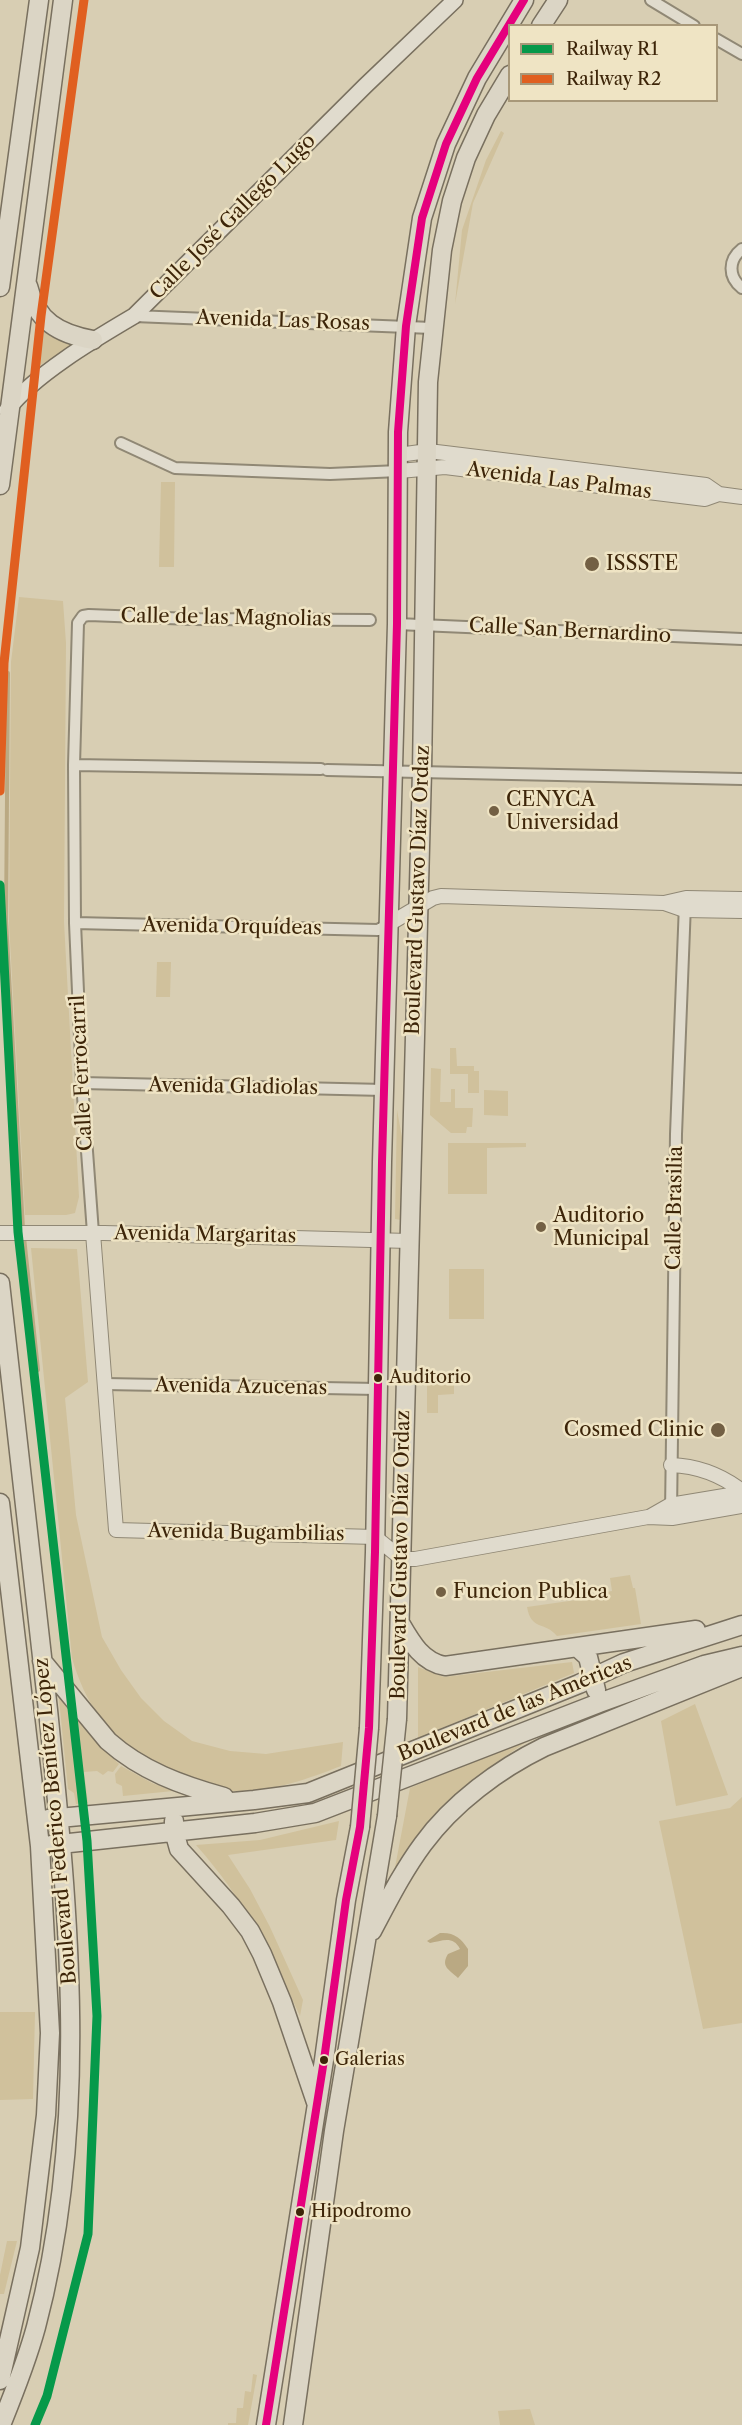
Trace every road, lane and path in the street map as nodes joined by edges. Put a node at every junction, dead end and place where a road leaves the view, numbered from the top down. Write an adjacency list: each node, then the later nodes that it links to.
1 (39, 0): 16 (main road)
2 (63, 0): 15 (main road)
3 (455, 0): 18 (main road, Calle José Gallego Lugo)
4 (524, 0): 7 (main road, Boulevard Gustavo Díaz Ordaz)
5 (558, 0): 8 (main road)
6 (651, 0): 9 (street)
7 (510, 24)
8 (542, 24)
9 (691, 24)
10 (508, 27): 19 (main road, Boulevard Gustavo Díaz Ordaz)
11 (718, 40): 12 (street)
12 (742, 54)
13 (508, 78): 20 (main road, Boulevard Gustavo Díaz Ordaz)
14 (742, 249): 17 (street)
15 (26, 276): 21 (main road); 22 (main road)
16 (0, 287)
17 (742, 288)
18 (134, 316): 19 (street, Avenida Las Rosas); 21 (main road, Calle José Gallego Lugo)
19 (406, 326): 20 (street, Avenida Las Rosas); 25 (main road, Boulevard Gustavo Díaz Ordaz)
20 (432, 327): 24 (main road, Boulevard Gustavo Díaz Ordaz)
21 (93, 340): 22 (main road, Calle José Gallego Lugo)
22 (5, 413): 26 (main road)
23 (121, 442): 25 (street)
24 (428, 459): 25 (street, Avenida Las Palmas); 27 (street, Avenida Las Palmas); 31 (main road, Boulevard Gustavo Díaz Ordaz)
25 (398, 463): 30 (main road, Boulevard Gustavo Díaz Ordaz)
26 (0, 485)
27 (742, 497)
28 (83, 616): 29 (street, Calle de las Magnolias); 33 (street, Calle Ferrocarril)
29 (370, 620)
30 (397, 624): 31 (street, Calle San Bernardino); 34 (main road, Boulevard Gustavo Díaz Ordaz)
31 (424, 625): 32 (street, Calle San Bernardino); 35 (main road, Boulevard Gustavo Díaz Ordaz)
32 (742, 639)
33 (74, 765): 34 (street); 41 (street, Calle Ferrocarril)
34 (393, 771): 35 (street); 42 (main road, Boulevard Gustavo Díaz Ordaz)
35 (422, 771): 36 (street); 39 (main road, Boulevard Gustavo Díaz Ordaz)
36 (742, 779)
37 (742, 899): 38 (street)
38 (685, 904): 39 (street); 40 (street); 52 (street, Calle Brasilia)
39 (418, 908): 42 (street); 48 (main road, Boulevard Gustavo Díaz Ordaz)
40 (742, 911)
41 (75, 923): 42 (street, Avenida Orquídeas); 43 (street, Calle Ferrocarril)
42 (388, 924): 44 (main road, Boulevard Gustavo Díaz Ordaz)
43 (82, 1083): 44 (street, Avenida Gladiolas); 46 (street, Calle Ferrocarril)
44 (384, 1090): 47 (main road, Boulevard Gustavo Díaz Ordaz)
45 (0, 1233): 46 (street, Avenida Margaritas)
46 (93, 1233): 47 (street, Avenida Margaritas); 50 (street, Calle Ferrocarril)
47 (380, 1240): 48 (street, Avenida Margaritas); 51 (main road, Boulevard Gustavo Díaz Ordaz)
48 (409, 1241): 59 (main road, Boulevard Gustavo Díaz Ordaz)
49 (0, 1283): 64 (main road, Boulevard Federico Benítez López)
50 (105, 1384): 51 (street, Avenida Azucenas); 57 (street, Calle Ferrocarril)
51 (377, 1389): 58 (main road, Boulevard Gustavo Díaz Ordaz)
52 (671, 1465): 53 (street); 56 (street, Calle Brasilia)
53 (742, 1492): 56 (street)
54 (0, 1503): 72 (main road, Boulevard Federico Benítez López)
55 (742, 1506): 56 (street)
56 (671, 1512): 59 (street)
57 (116, 1530): 58 (street, Avenida Bugambilias)
58 (375, 1537): 59 (street); 77 (main road, Boulevard Gustavo Díaz Ordaz, bridge)
59 (402, 1559): 60 (main road, Boulevard Gustavo Díaz Ordaz)
60 (400, 1623): 62 (main road); 76 (main road, Boulevard Gustavo Díaz Ordaz, bridge)
61 (742, 1625): 62 (main road); 66 (main road, Boulevard de las Américas)
62 (579, 1648): 66 (main road)
63 (742, 1656): 67 (main road, Boulevard de las Américas)
64 (42, 1661): 69 (main road); 71 (main road, Boulevard Federico Benítez López)
65 (742, 1667): 68 (main road)
66 (594, 1677): 67 (main road); 69 (main road, Boulevard de las Américas)
67 (599, 1703): 68 (main road); 73 (main road, Boulevard de las Américas)
68 (603, 1724): 76 (main road)
69 (240, 1801): 70 (main road, Boulevard de las Américas)
70 (189, 1804): 71 (main road, Boulevard de las Américas); 73 (main road)
71 (59, 1817): 72 (main road, Boulevard de las Américas); 74 (main road, Boulevard Federico Benítez López)
72 (38, 1820): 75 (main road, Boulevard Federico Benítez López)
73 (174, 1831): 74 (main road, Boulevard de las Américas); 77 (main road)
74 (62, 1844): 75 (main road, Boulevard de las Américas); 79 (main road, Boulevard Federico Benítez López)
75 (40, 1846): 78 (main road, Boulevard Federico Benítez López)
76 (363, 1948): 85 (main road, Boulevard Gustavo Díaz Ordaz)
77 (317, 2103): 84 (main road, Boulevard Gustavo Díaz Ordaz)
78 (18, 2308): 80 (main road); 81 (main road, Boulevard Federico Benítez López)
79 (36, 2327): 82 (main road, Boulevard Federico Benítez López); 83 (main road)
80 (0, 2354)
81 (0, 2380)
82 (1, 2425)
83 (14, 2425)
84 (266, 2425)
85 (293, 2425)

